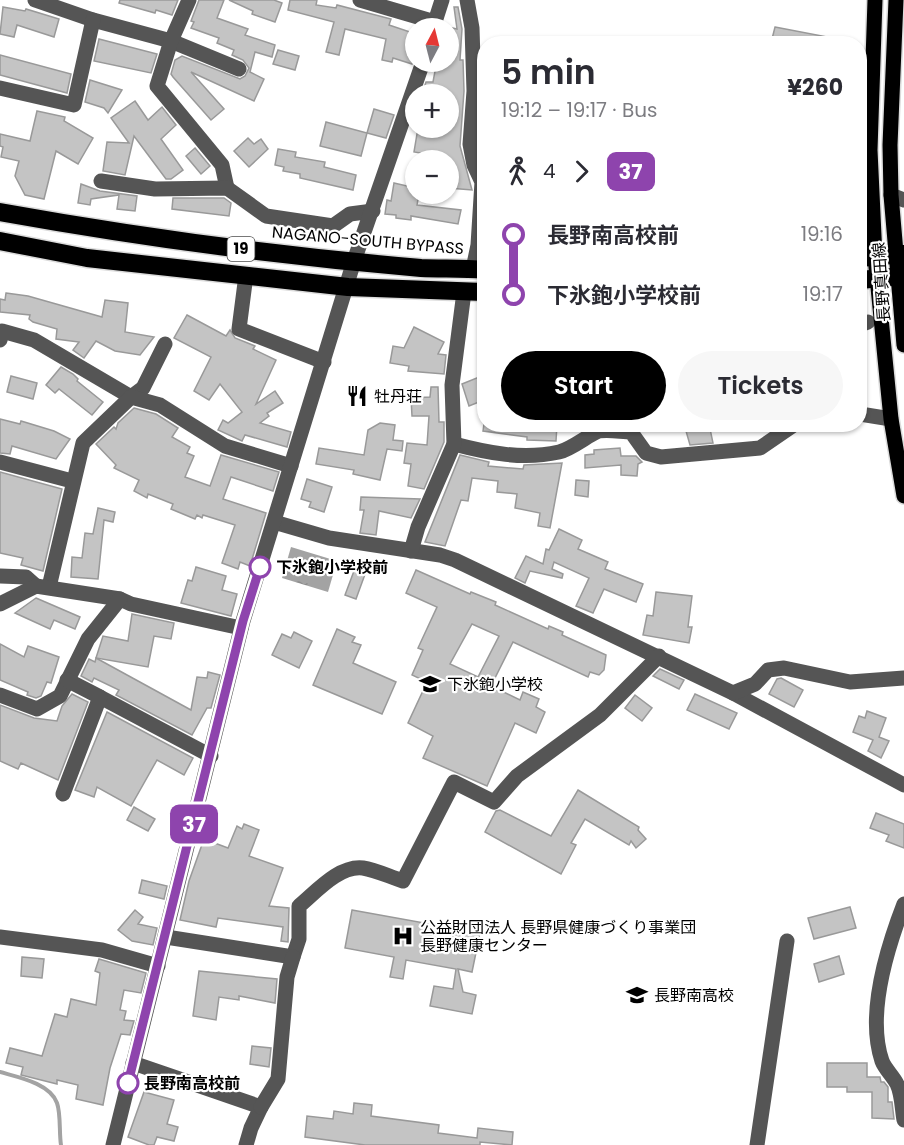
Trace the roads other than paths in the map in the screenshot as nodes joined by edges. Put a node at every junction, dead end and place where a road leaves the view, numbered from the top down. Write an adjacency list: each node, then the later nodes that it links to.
1 (36, 0): 10 (street)
2 (189, 0): 11 (street)
3 (360, 0): 8 (street)
4 (442, 0): 9 (street)
5 (467, 0): 15 (street)
6 (875, 0): 23 (main road, 長野真田線)
7 (896, 0): 18 (main road, 長野真田線)
8 (413, 18)
9 (436, 18)
10 (93, 20): 11 (street); 14 (street)
11 (171, 41): 12 (street); 17 (street)
12 (239, 69)
13 (420, 72): 19 (street)
14 (0, 88)
15 (477, 171)
16 (101, 181): 17 (street)
17 (227, 188): 19 (street)
18 (898, 197): 22 (main road, 長野真田線)
19 (373, 211): 24 (street)
20 (0, 212): 24 (highway, NAGANO-SOUTH BYPASS / 19)
21 (0, 241): 26 (highway, 19)
22 (900, 255): 23 (highway); 27 (main road, 長野真田線)
23 (867, 258): 28 (main road, 長野真田線)
24 (354, 261): 25 (highway, NAGANO-SOUTH BYPASS / 19); 29 (street)
25 (477, 269)
26 (246, 275): 29 (highway, 19); 35 (street)
27 (902, 277): 28 (highway); 32 (main road, 長野真田線)
28 (868, 280): 38 (main road, 長野真田線)
29 (348, 286): 30 (highway, 19); 35 (street)
30 (464, 291): 31 (highway, 19); 42 (street)
31 (477, 292)
32 (904, 337)
33 (0, 340): 36 (street)
34 (165, 344): 36 (street)
35 (324, 362): 44 (street)
36 (131, 397): 44 (street); 45 (street)
37 (867, 415): 38 (street)
38 (891, 419): 46 (main road, 長野真田線)
39 (597, 432): 42 (street)
40 (631, 432): 41 (street)
41 (783, 432)
42 (454, 444): 48 (street)
43 (0, 462): 45 (street)
44 (291, 466): 47 (street)
45 (72, 481): 50 (street)
46 (904, 496)
47 (274, 522): 48 (street); 53 (street)
48 (411, 551): 54 (street)
49 (0, 576): 50 (street)
50 (42, 587): 51 (street); 52 (street)
51 (120, 599): 53 (street); 56 (street)
52 (0, 604)
53 (241, 628): 60 (street)
54 (659, 656): 57 (street); 67 (street)
55 (904, 678): 57 (street)
56 (67, 681): 58 (street); 59 (street)
57 (734, 693): 61 (street)
58 (0, 695)
59 (100, 697): 60 (street); 62 (street)
60 (211, 756): 65 (street)
61 (904, 785)
62 (63, 794)
63 (904, 904): 71 (street)
64 (0, 937): 68 (street)
65 (166, 937): 67 (street); 68 (street)
66 (787, 941): 74 (street)
67 (292, 957): 70 (street)
68 (158, 966): 69 (street)
69 (133, 1064): 70 (street); 72 (street)
70 (261, 1107): 73 (street)
71 (904, 1120)
72 (113, 1145)
73 (246, 1145)
74 (757, 1145)

